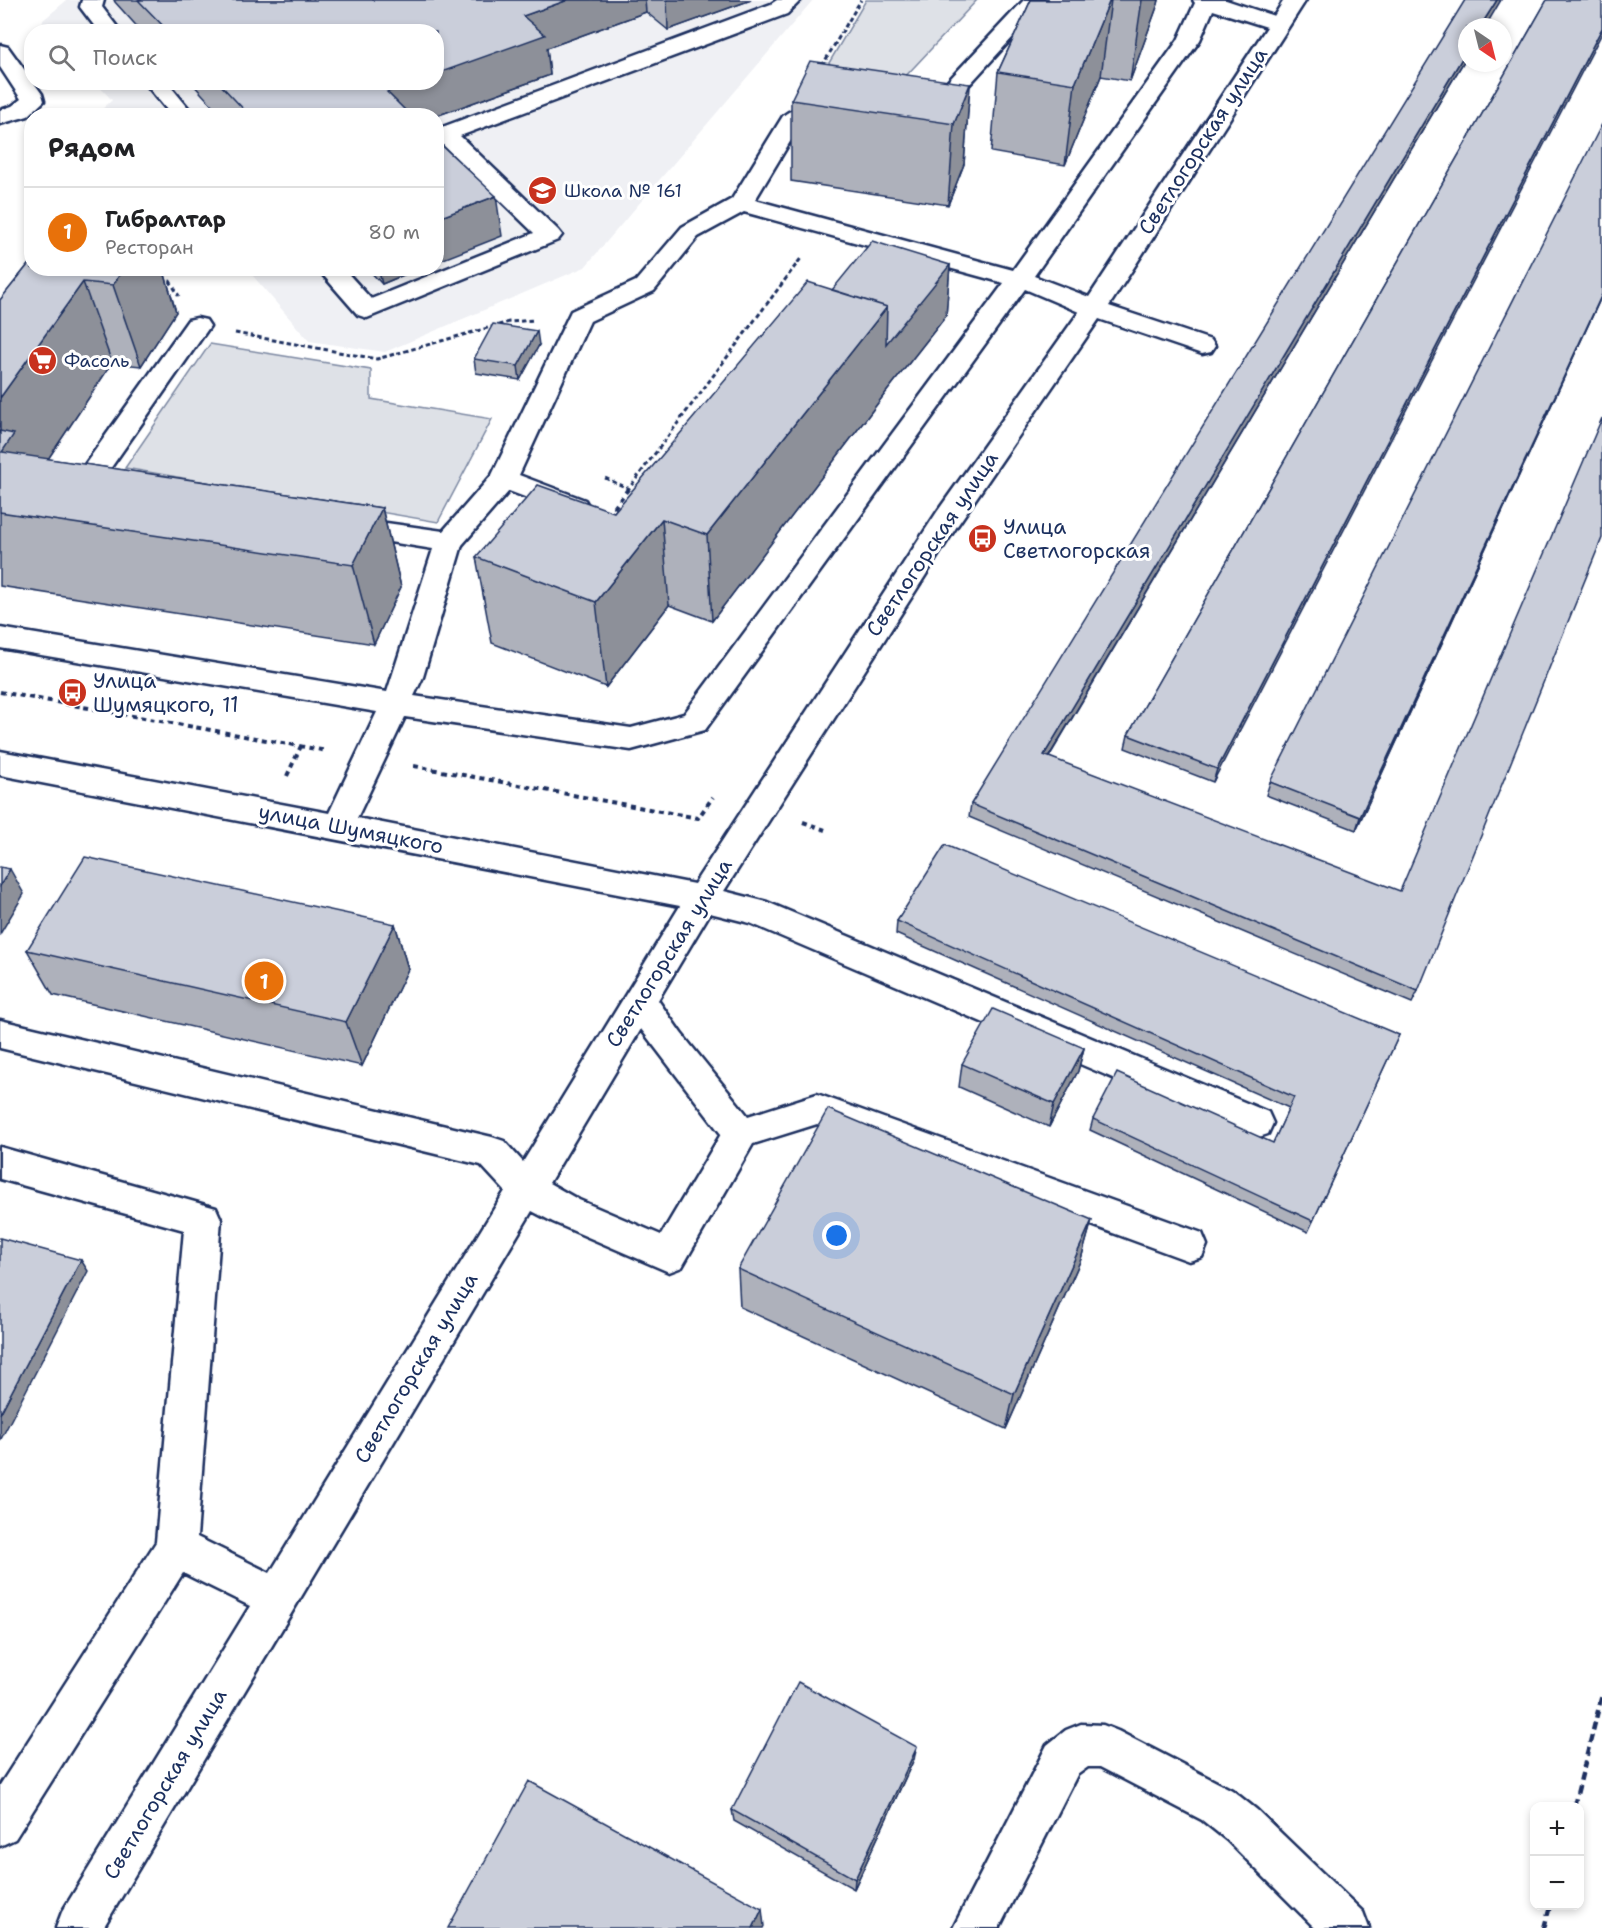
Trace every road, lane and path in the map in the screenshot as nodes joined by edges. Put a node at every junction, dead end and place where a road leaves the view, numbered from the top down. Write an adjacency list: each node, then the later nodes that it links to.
1 (93, 0): 7 (street)
2 (790, 0): 20 (street)
3 (861, 0): 14 (path)
4 (1036, 0): 17 (street)
5 (1206, 0): 8 (street); 21 (street)
6 (1295, 0): 8 (street, Светлогорская улица)
7 (105, 24)
8 (1279, 24): 22 (street, Светлогорская улица)
9 (0, 52): 10 (street)
10 (24, 85)
11 (28, 90): 15 (street)
12 (160, 90): 13 (street)
13 (170, 108)
14 (816, 111): 16 (street); 18 (street)
15 (0, 117)
16 (849, 117)
17 (911, 126)
18 (741, 204): 21 (street); 23 (street)
19 (808, 249): 29 (path)
20 (336, 276)
21 (1020, 280): 22 (street); 35 (street)
22 (1094, 309): 25 (street); 42 (street, Светлогорская улица)
23 (580, 316): 26 (path); 28 (street)
24 (197, 326): 30 (street)
25 (1202, 346)
26 (377, 359)
27 (598, 475): 29 (path)
28 (504, 479): 31 (street); 33 (street)
29 (630, 489): 31 (path)
30 (132, 493)
31 (604, 518)
32 (320, 522): 33 (street)
33 (449, 542): 35 (street)
34 (0, 638): 35 (street)
35 (395, 704): 40 (street)
36 (300, 746): 38 (path)
37 (0, 763): 40 (street, улица Шумяцкого)
38 (283, 785)
39 (797, 820): 41 (path)
40 (338, 826): 42 (street, улица Шумяцкого)
41 (825, 830)
42 (703, 897): 43 (street, Светлогорская улица); 45 (street, улица Шумяцкого)
43 (640, 1000): 46 (street); 48 (street, Светлогорская улица)
44 (0, 1034): 48 (street)
45 (1256, 1123)
46 (741, 1133): 48 (street); 49 (street)
47 (0, 1163): 50 (street)
48 (525, 1188): 51 (street, Светлогорская улица)
49 (1189, 1245)
50 (176, 1548): 51 (street); 54 (street)
51 (277, 1598): 56 (street, Светлогорская улица)
52 (1602, 1695): 53 (path)
53 (1575, 1802)
54 (0, 1824)
55 (1549, 1910): 59 (path)
56 (78, 1928)
57 (975, 1928): 58 (street)
58 (1347, 1928)
59 (1544, 1928)

